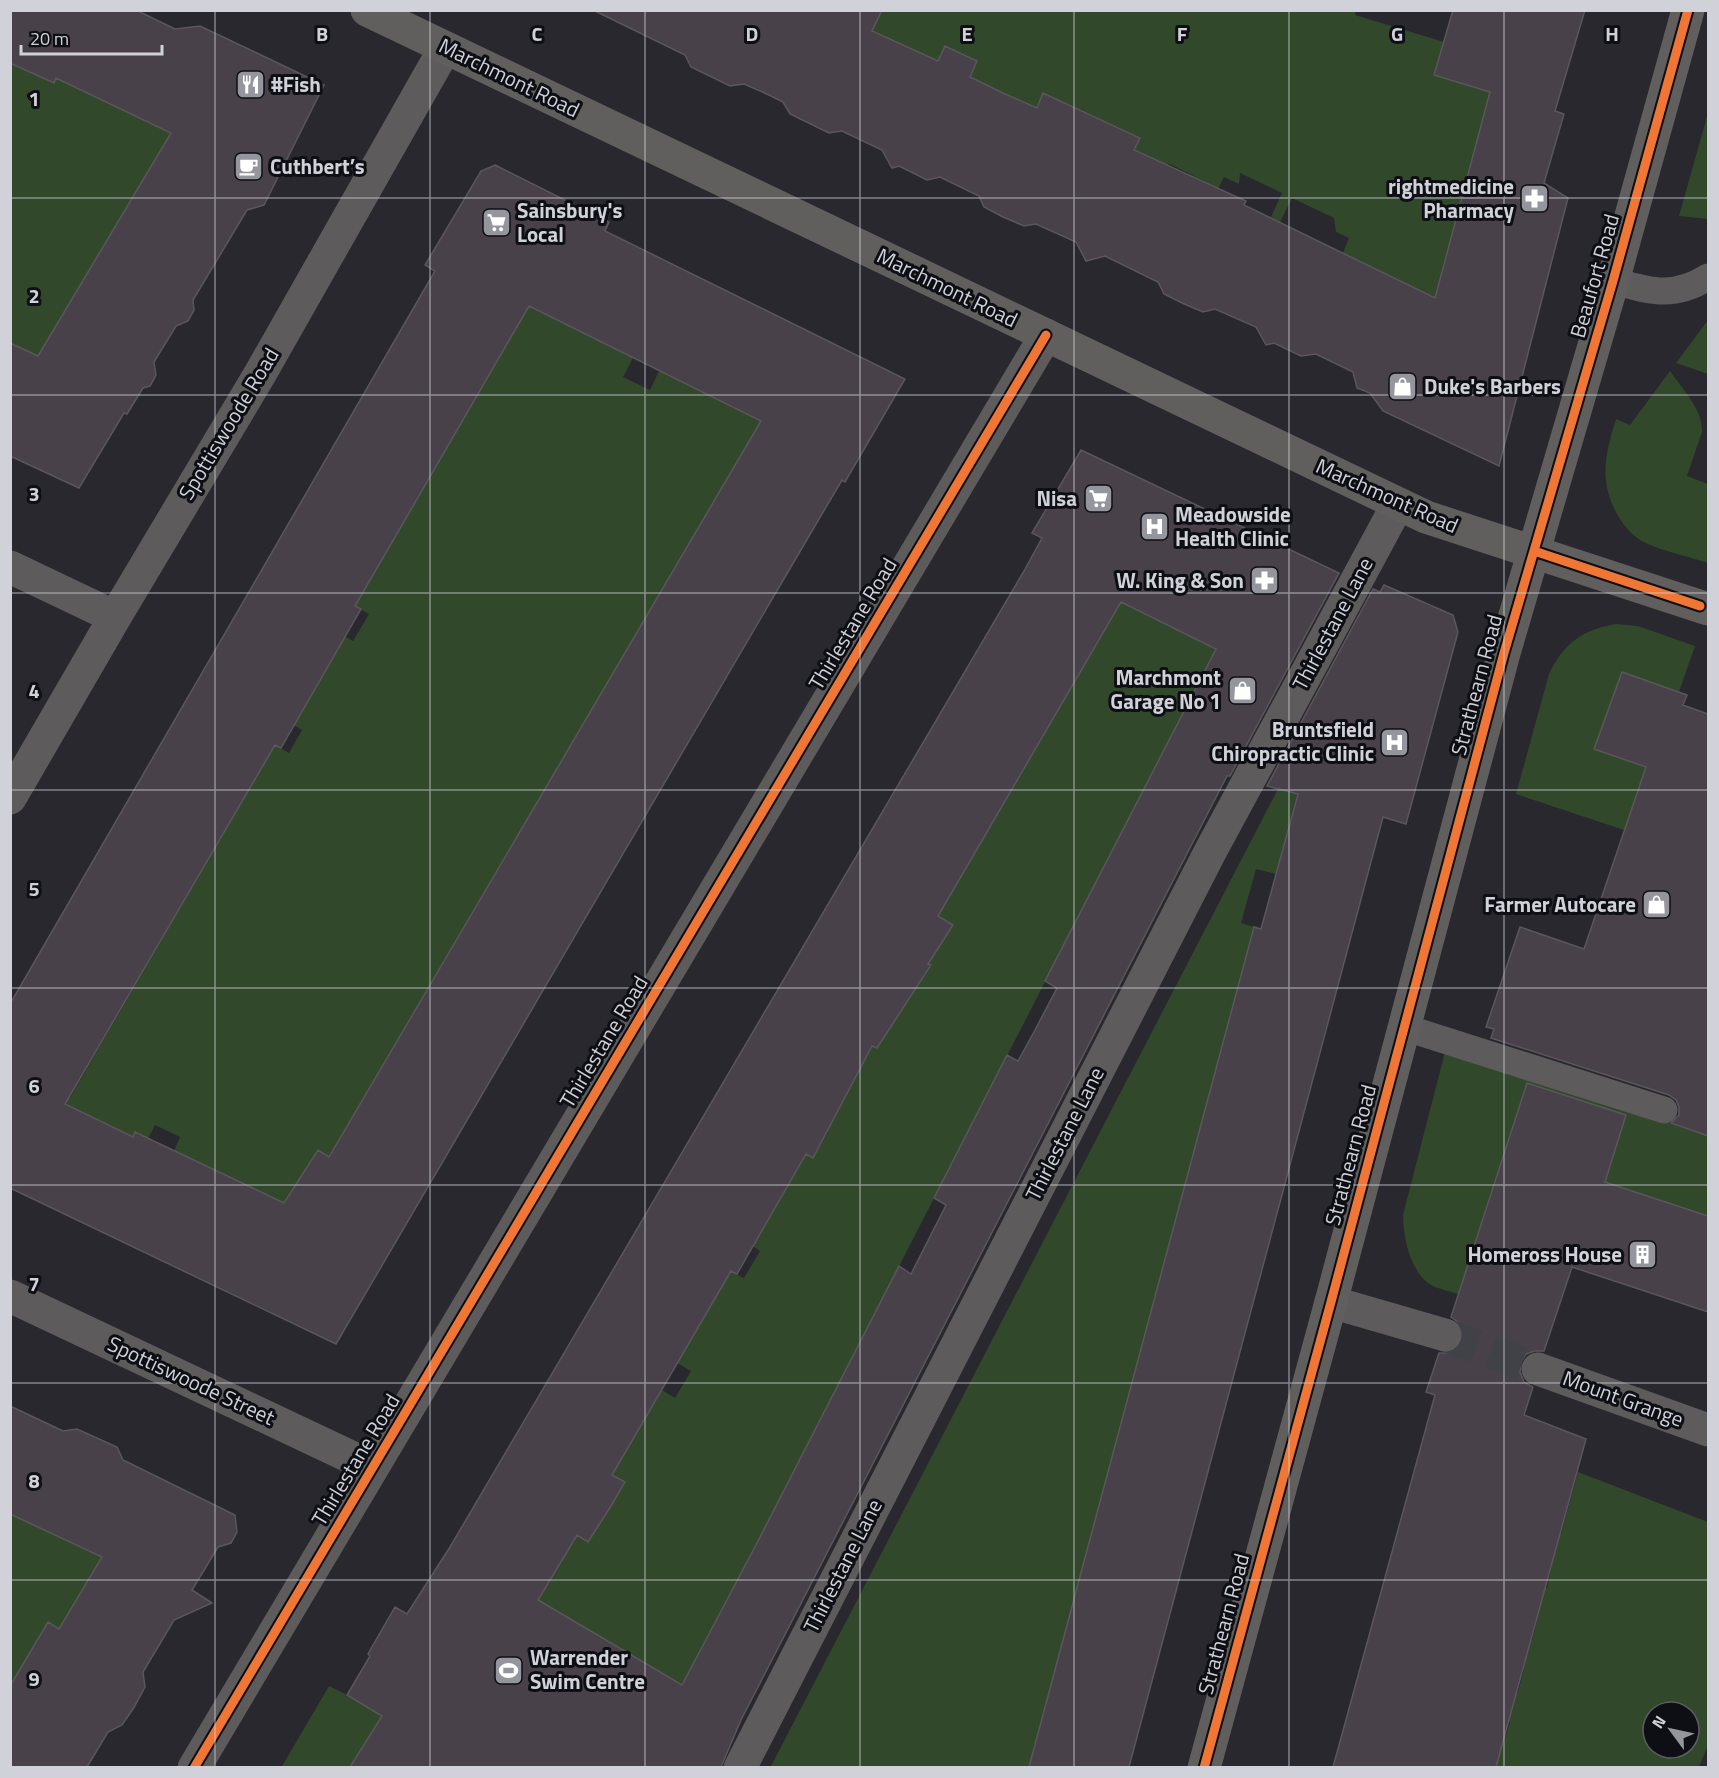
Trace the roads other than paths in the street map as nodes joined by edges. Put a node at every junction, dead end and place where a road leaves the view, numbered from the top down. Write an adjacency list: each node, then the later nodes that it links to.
1 (367, 10): 3 (street, Marchmont Road)
2 (1688, 10): 5 (street, Beaufort Road)
3 (445, 48): 6 (street, Marchmont Road); 11 (street, Spottiswoode Road)
4 (1708, 277): 5 (lane)
5 (1613, 281): 8 (street, Beaufort Road)
6 (1046, 335): 7 (street, Marchmont Road); 20 (street, Thirlestane Road)
7 (1398, 504): 8 (street, Marchmont Road); 22 (street, Thirlestane Lane)
8 (1534, 551): 10 (street, Marchmont Road); 13 (street, Strathearn Road)
9 (10, 567): 11 (street)
10 (1708, 609)
11 (115, 617): 12 (street, Spottiswoode Road)
12 (10, 798)
13 (1403, 1027): 14 (lane); 16 (street, Strathearn Road)
14 (1664, 1110)
15 (10, 1296): 20 (street, Spottiswoode Street)
16 (1331, 1302): 17 (street); 23 (street, Strathearn Road)
17 (1445, 1335)
18 (1538, 1369): 19 (street, Mount Grange)
19 (1708, 1430)
20 (372, 1467): 21 (street, Thirlestane Road)
21 (194, 1767)
22 (740, 1767)
23 (1204, 1767)

